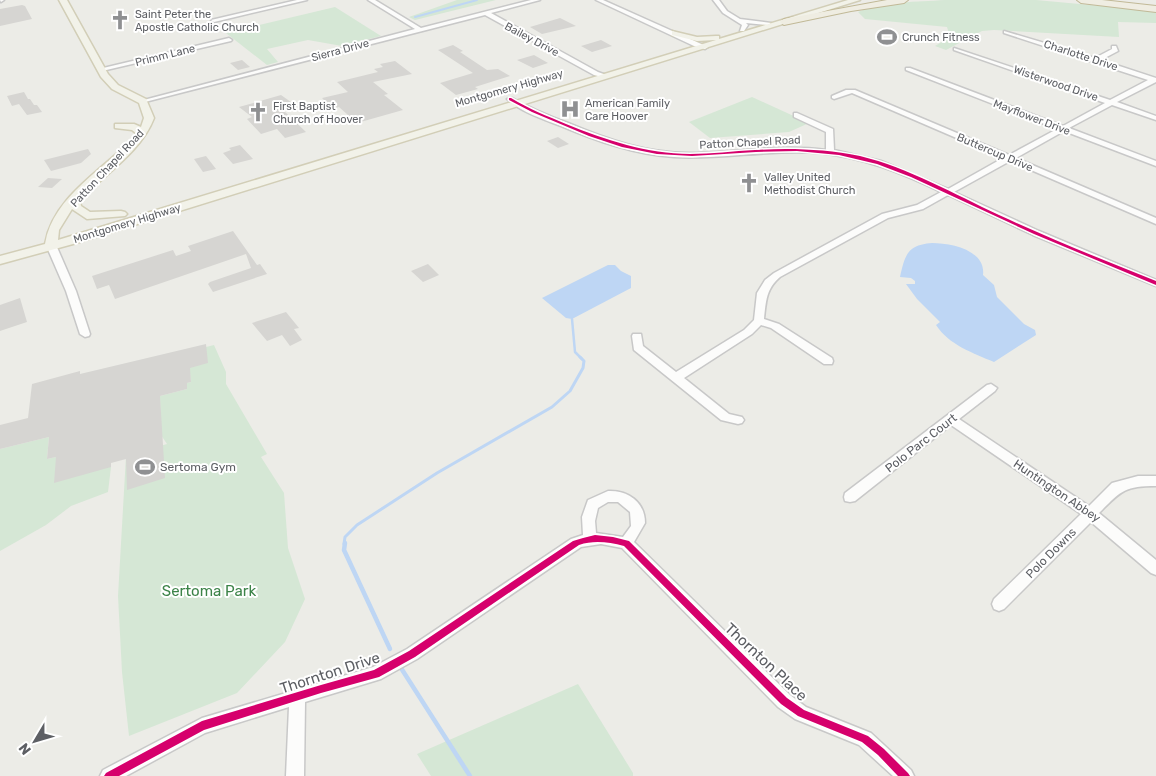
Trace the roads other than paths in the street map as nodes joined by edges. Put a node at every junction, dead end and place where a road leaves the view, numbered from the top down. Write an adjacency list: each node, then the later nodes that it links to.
1 (63, 0): 29 (main road)
2 (304, 0): 14 (street)
3 (370, 0): 18 (street)
4 (537, 0): 13 (street, Sierra Drive)
5 (599, 0): 21 (street)
6 (716, 0): 15 (street)
7 (844, 0): 16 (main road, Montgomery Highway)
8 (856, 0): 17 (main road, Montgomery Highway)
9 (904, 0): 17 (highway)
10 (1081, 0): 12 (highway)
11 (1118, 0): 12 (highway)
12 (1156, 7)
13 (486, 13): 18 (street, Sierra Drive); 31 (street, Bailey Drive)
14 (214, 20)
15 (740, 21): 16 (street); 19 (street)
16 (768, 22): 19 (main road, Montgomery Highway)
17 (784, 22): 24 (main road, Montgomery Highway)
18 (419, 30): 36 (street, Sierra Drive)
19 (742, 30): 22 (main road, Montgomery Highway)
20 (1006, 32): 28 (street, Charlotte Drive)
21 (674, 34): 22 (main road); 24 (street); 27 (main road)
22 (718, 38): 24 (main road, Montgomery Highway)
23 (229, 40): 29 (street, Primm Lane)
24 (700, 45): 27 (main road, Montgomery Highway); 32 (main road, Montgomery Highway)
25 (956, 48): 38 (street, Wisterwood Drive)
26 (1114, 48): 28 (street)
27 (669, 53): 31 (main road, Montgomery Highway)
28 (1096, 60): 33 (street, Charlotte Drive)
29 (102, 69): 36 (main road)
30 (908, 69): 43 (street, Mayflower Drive)
31 (596, 74): 32 (street, Bailey Drive); 37 (main road, Montgomery Highway)
32 (606, 76): 34 (main road, Montgomery Highway)
33 (1155, 79): 38 (street)
34 (537, 97): 37 (main road, Montgomery Highway); 39 (street)
35 (834, 97): 46 (street, Buttercup Drive)
36 (143, 101): 44 (main road, Patton Chapel Road)
37 (513, 101): 39 (street, Patton Chapel Road); 50 (main road, Montgomery Highway); 52 (main road, Montgomery Highway)
38 (1111, 103): 41 (street, Wisterwood Drive); 43 (street)
39 (533, 112): 45 (street, Patton Chapel Road)
40 (797, 115): 45 (street)
41 (1156, 118)
42 (118, 126): 44 (main road)
43 (1064, 128): 46 (street); 47 (street, Mayflower Drive)
44 (143, 132): 49 (main road, Patton Chapel Road)
45 (830, 152): 48 (street, Patton Chapel Road)
46 (1010, 158): 48 (street); 51 (street, Buttercup Drive)
47 (1156, 164)
48 (947, 193): 55 (street, Patton Chapel Road); 56 (street)
49 (74, 201): 50 (main road); 52 (main road, Patton Chapel Road)
50 (121, 214): 52 (main road, Montgomery Highway)
51 (1156, 221)
52 (51, 240): 53 (main road, Montgomery Highway); 54 (main road, Montgomery Highway); 57 (street)
53 (0, 251)
54 (0, 260)
55 (1156, 283)
56 (759, 321): 59 (street); 60 (street)
57 (85, 334)
58 (637, 336): 60 (street)
59 (828, 361)
60 (674, 378): 62 (street)
61 (991, 388): 63 (street, Polo Parc Court)
62 (738, 420)
63 (952, 420): 65 (street, Polo Parc Court); 66 (street, Huntington Abbey)
64 (1156, 481): 66 (street, Polo Downs)
65 (850, 497)
66 (1091, 513): 69 (street, Huntington Abbey); 70 (street, Polo Downs)
67 (590, 538): 68 (street); 68 (street); 71 (street, Thornton Drive)
68 (626, 543): 74 (street, Thornton Place)
69 (1156, 569)
70 (999, 604)
71 (298, 697): 72 (street, Thornton Drive); 73 (street)
72 (109, 776)
73 (295, 776)
74 (905, 776)

